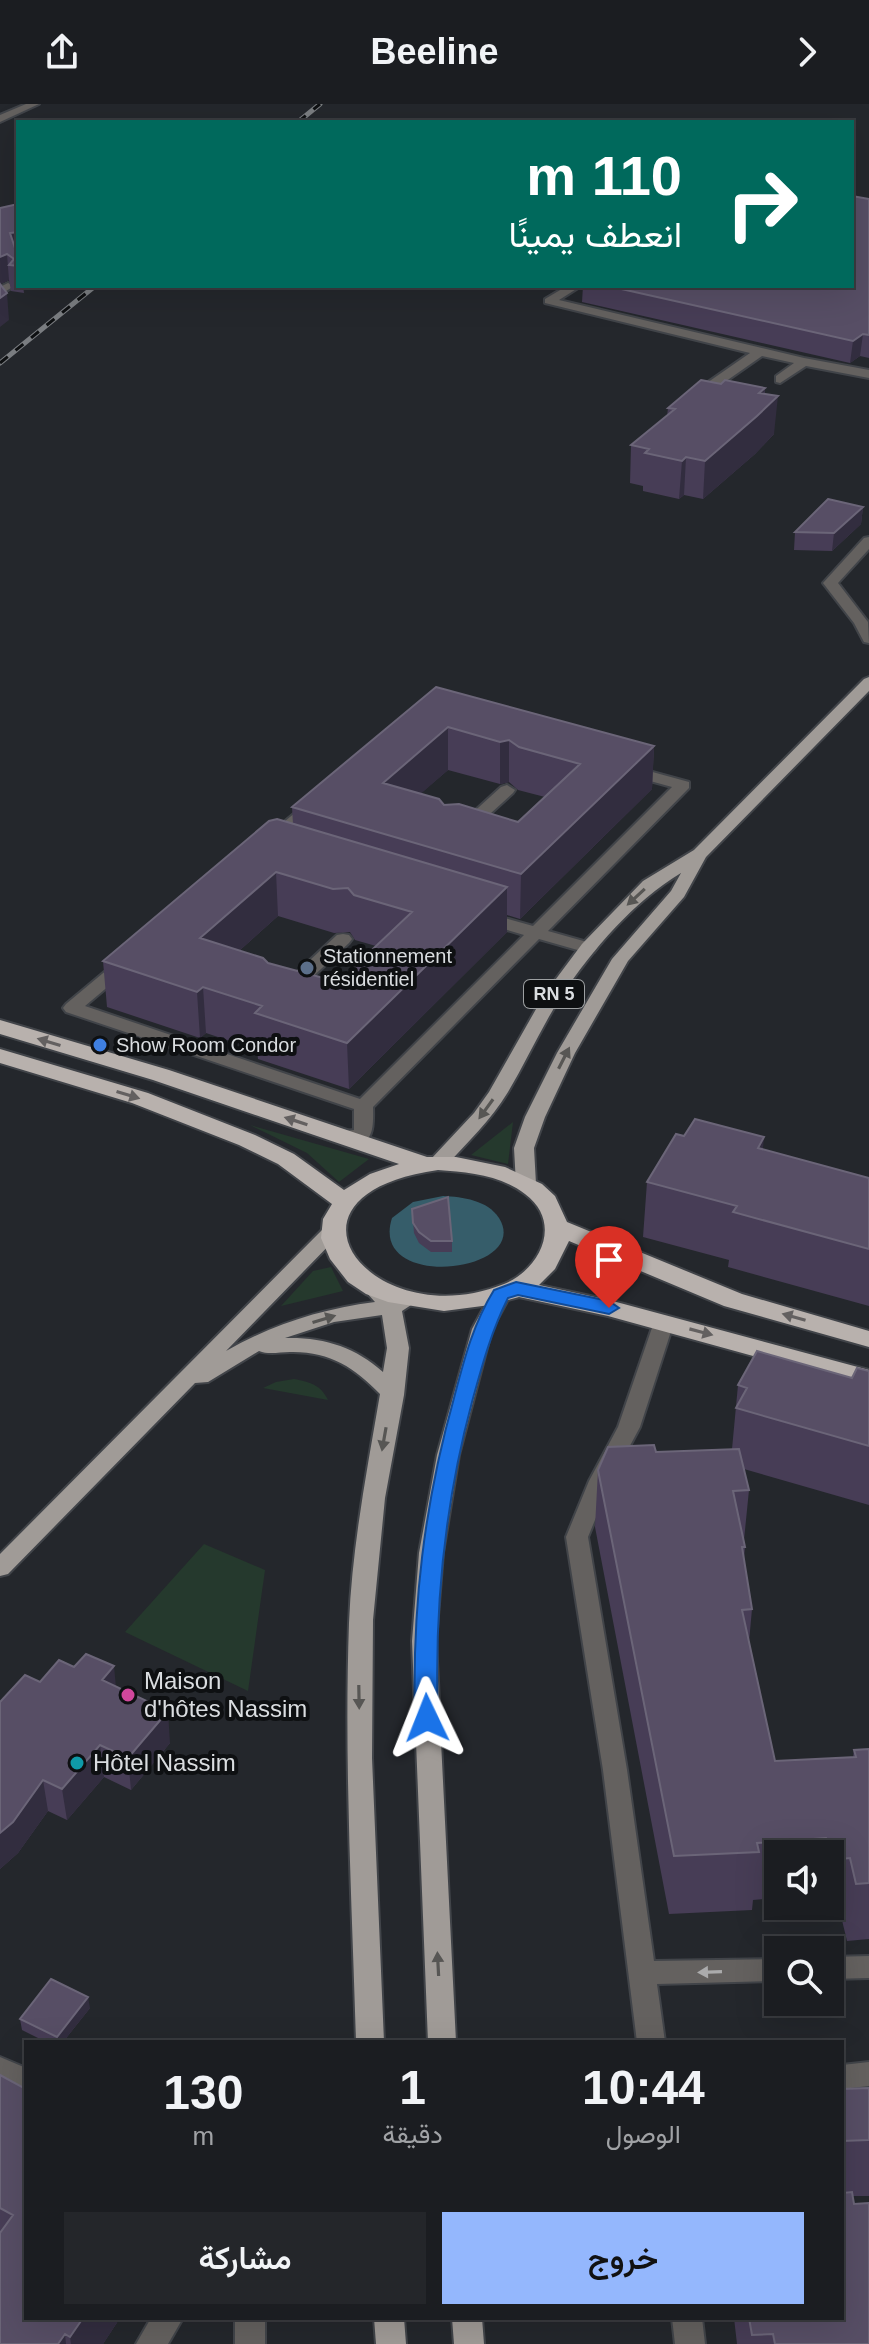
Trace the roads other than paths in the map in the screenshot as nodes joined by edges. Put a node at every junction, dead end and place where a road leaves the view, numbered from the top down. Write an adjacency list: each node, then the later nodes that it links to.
1 (34, 104): 2 (street)
2 (0, 119)
3 (572, 288): 4 (street)
4 (759, 352): 5 (street); 8 (street)
5 (804, 362): 6 (street); 7 (street)
6 (869, 374)
7 (780, 379)
8 (695, 397)
9 (869, 541): 11 (street)
10 (869, 554): 11 (street)
11 (850, 561): 12 (street)
12 (865, 624): 13 (street)
13 (869, 639)
14 (869, 682): 19 (main road, RN 5)
15 (551, 749): 16 (street); 21 (street); 27 (street)
16 (537, 762)
17 (507, 790): 18 (street)
18 (450, 842)
19 (700, 854): 23 (main road, RN 5, one-way to 23); 30 (main road, RN 5, one-way to 19)
20 (466, 912): 21 (street)
21 (535, 933): 23 (street); 27 (street)
22 (343, 939): 24 (street)
23 (588, 948): 29 (main road, RN 5, one-way to 29)
24 (276, 1001)
25 (0, 1027): 28 (highway, one-way to 25)
26 (0, 1056): 31 (highway, one-way to 31)
27 (364, 1110): 28 (street)
28 (344, 1136): 29 (highway)
29 (431, 1163): 30 (highway); 31 (highway)
30 (526, 1184): 32 (highway)
31 (345, 1202): 33 (highway)
32 (558, 1227): 35 (highway); 39 (highway, one-way to 32)
33 (334, 1229): 34 (highway); 43 (main road)
34 (368, 1283): 36 (highway); 37 (main road)
35 (509, 1291): 36 (highway); 38 (highway); 50 (main road, one-way to 35)
36 (420, 1302): 37 (main road)
37 (391, 1307): 40 (main road, one-way to 37); 42 (main road)
38 (664, 1322): 41 (highway, one-way to 41); 48 (street)
39 (869, 1339)
40 (221, 1363): 42 (main road); 43 (main road)
41 (869, 1379)
42 (393, 1395): 49 (main road, one-way to 49)
43 (158, 1407): 44 (main road)
44 (0, 1568)
45 (869, 1967): 46 (street)
46 (844, 1968)
47 (764, 1970): 48 (street, one-way to 48)
48 (642, 1973): 51 (street)
49 (370, 2040)
50 (442, 2040)
51 (651, 2040)
52 (0, 2069): 55 (street)
53 (869, 2074): 54 (street)
54 (844, 2077)
55 (24, 2081)
56 (167, 2320): 61 (street)
57 (250, 2320): 62 (street)
58 (389, 2320): 63 (main road)
59 (467, 2320): 64 (main road)
60 (687, 2320): 65 (street)
61 (151, 2344)
62 (250, 2344)
63 (391, 2344)
64 (469, 2344)
65 (690, 2344)

